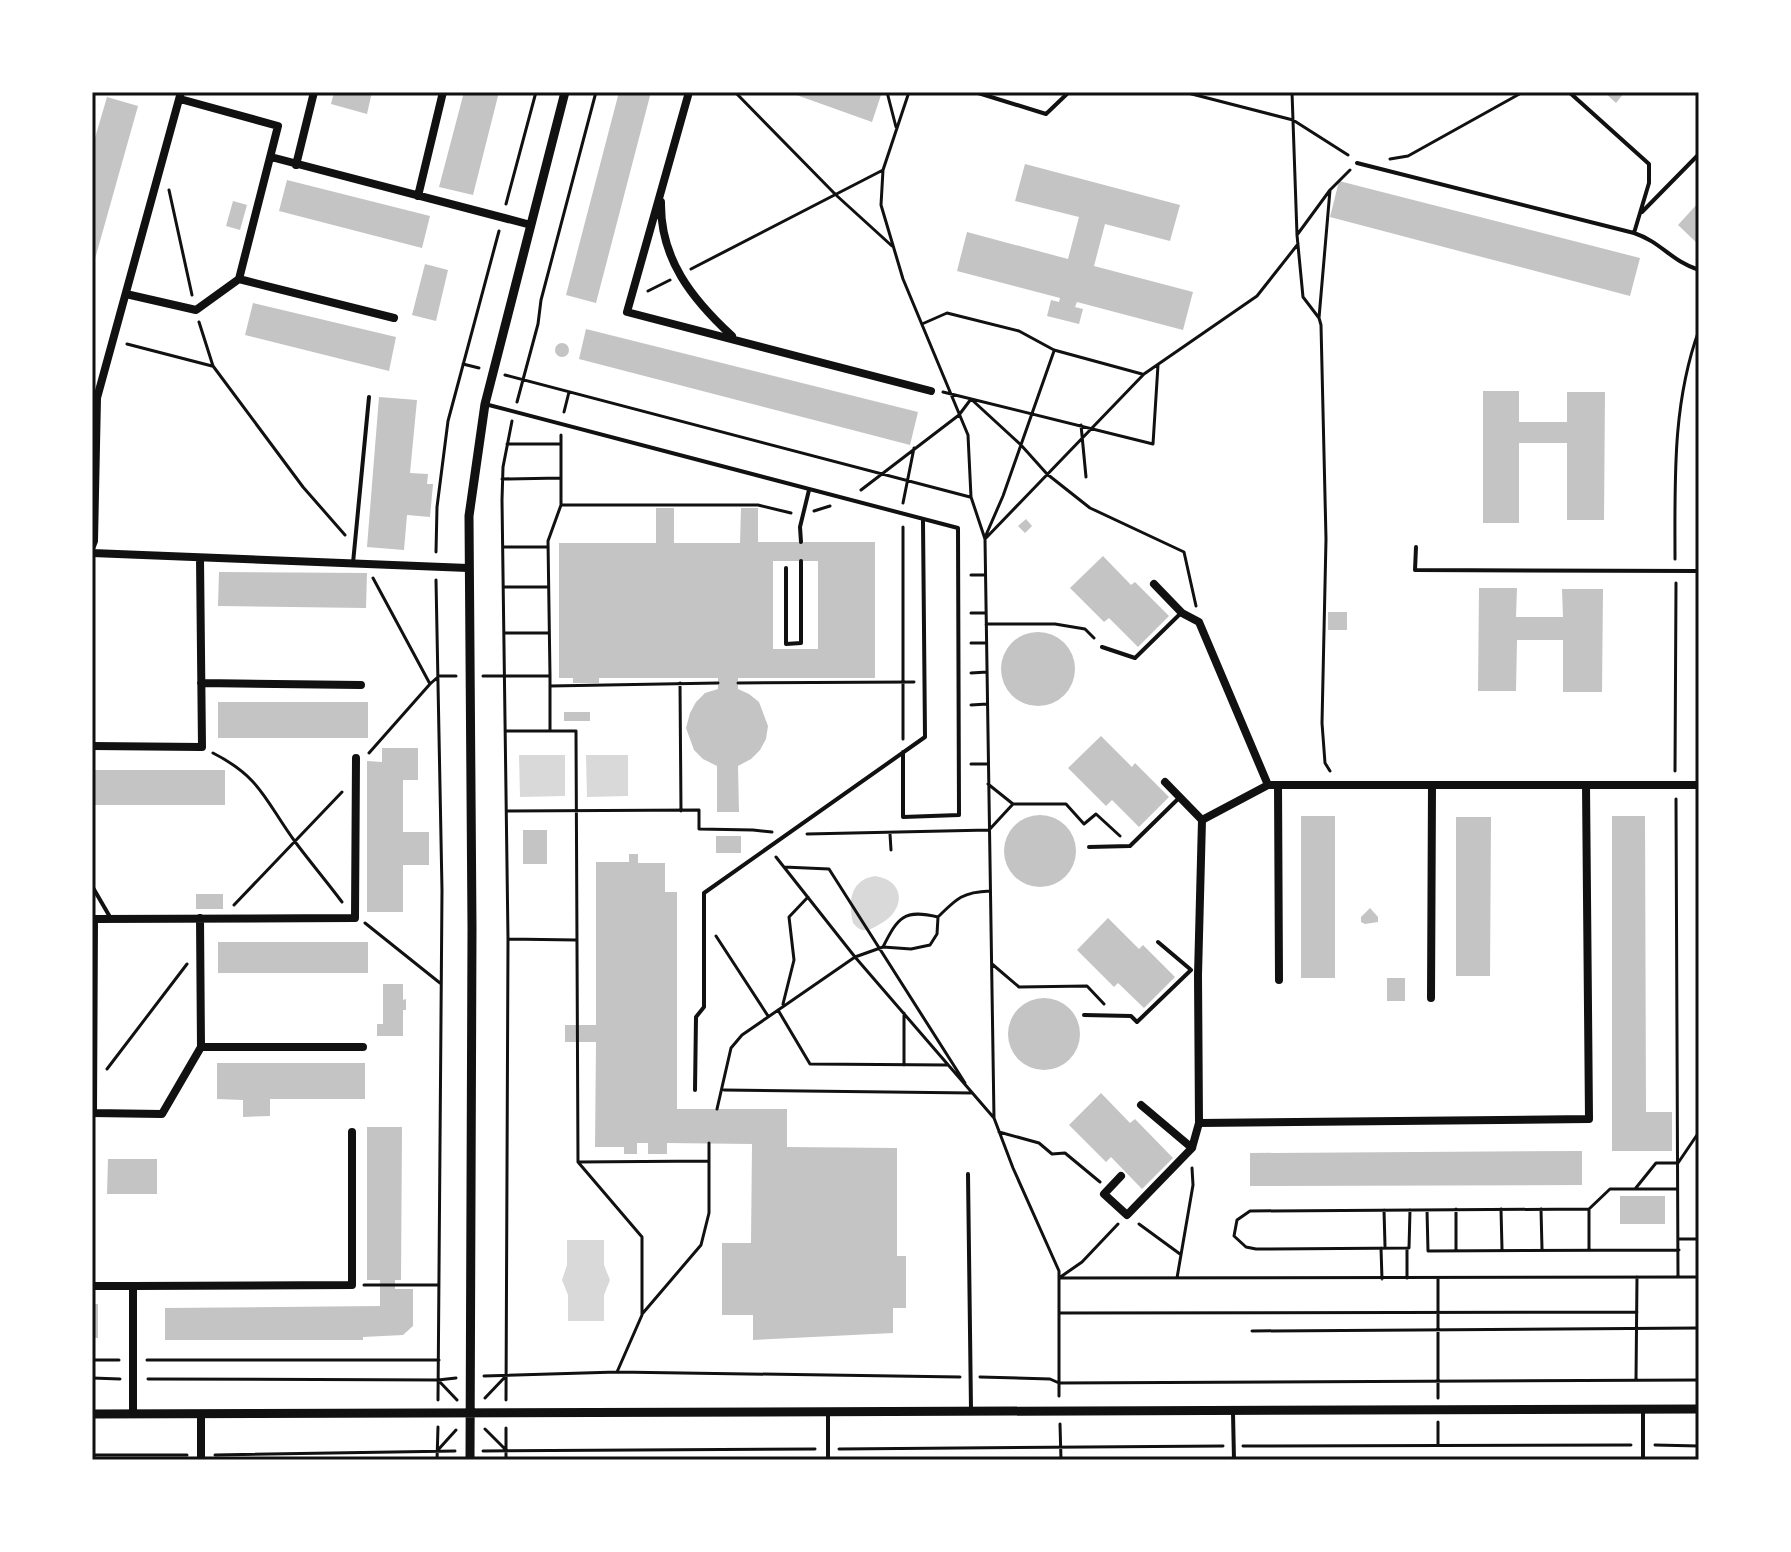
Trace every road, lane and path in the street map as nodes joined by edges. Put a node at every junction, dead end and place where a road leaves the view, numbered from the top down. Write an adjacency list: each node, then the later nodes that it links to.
1 (314, 92): 23 (street)
2 (443, 92): 29 (street)
3 (536, 92): 31 (path)
4 (565, 92): 32 (street)
5 (596, 92): 55 (path)
6 (689, 92): 25 (street)
7 (735, 92): 28 (path)
8 (887, 92): 18 (path)
9 (909, 92): 18 (path)
10 (975, 92): 11 (lane)
11 (1069, 92)
12 (1184, 92): 17 (path)
13 (1292, 92): 17 (path)
14 (1523, 92): 21 (path)
15 (1569, 92): 30 (lane)
16 (180, 96): 20 (street); 40 (street)
17 (1293, 120): 22 (path); 34 (path)
18 (897, 128): 24 (path)
19 (1699, 154): 30 (lane)
20 (271, 157): 23 (street); 39 (street)
21 (1382, 160)
22 (1357, 163): 27 (path); 33 (lane)
23 (296, 165): 29 (street)
24 (883, 170): 28 (path); 36 (path)
25 (661, 189): 38 (street); 41 (street)
26 (169, 190): 42 (path)
27 (1330, 190): 34 (path); 44 (path)
28 (836, 195): 36 (path); 38 (path)
29 (418, 196): 31 (street)
30 (1640, 214): 33 (lane)
31 (502, 218): 32 (street); 50 (path)
32 (531, 225): 53 (street)
33 (1634, 233): 37 (lane)
34 (1297, 235): 35 (path)
35 (1298, 244): 44 (path); 51 (path)
36 (894, 248): 45 (path)
37 (1699, 270)
38 (679, 275): 41 (path); 47 (street)
39 (239, 279): 42 (street); 43 (street)
40 (126, 294): 42 (street); 48 (street)
41 (630, 300): 47 (street)
42 (196, 310): 52 (path)
43 (394, 318)
44 (1319, 318): 147 (path)
45 (922, 324): 49 (path); 57 (path)
46 (1699, 330): 101 (path)
47 (736, 339): 56 (street)
48 (113, 340): 52 (path); 60 (street)
49 (1054, 350): 54 (path); 63 (path)
50 (463, 364): 53 (path); 97 (path)
51 (1158, 364): 54 (path); 66 (path)
52 (213, 366): 88 (path)
53 (493, 372): 55 (path); 61 (street)
54 (1144, 374): 66 (path)
55 (523, 380): 62 (path); 73 (path)
56 (931, 391): 57 (path)
57 (950, 393): 59 (path); 64 (path)
58 (369, 397): 88 (lane)
59 (971, 399): 63 (path); 64 (path); 71 (path)
60 (94, 402): 87 (street)
61 (485, 404): 62 (lane); 98 (street)
62 (514, 412): 69 (path); 79 (lane)
63 (1032, 413): 65 (path); 71 (path)
64 (959, 415): 72 (path); 80 (path)
65 (1081, 425): 66 (path); 68 (path)
66 (1092, 428): 68 (path)
67 (561, 437): 70 (path)
68 (1082, 438): 74 (path); 75 (path)
69 (507, 444): 70 (path); 77 (path)
70 (561, 444): 76 (path)
71 (1021, 445): 74 (path); 85 (path)
72 (914, 448): 73 (path); 78 (path)
73 (881, 474): 78 (path)
74 (1047, 474): 85 (path); 110 (path)
75 (1086, 477)
76 (561, 478): 77 (path); 81 (path)
77 (502, 479): 89 (path)
78 (908, 481): 80 (path); 83 (path)
79 (809, 490): 83 (lane); 86 (lane)
80 (971, 497): 85 (path)
81 (561, 505): 82 (path); 90 (path)
82 (790, 512)
83 (903, 515): 84 (lane); 128 (path)
84 (923, 520): 102 (lane); 123 (lane)
85 (985, 539): 103 (path)
86 (801, 542)
87 (92, 546)
88 (355, 546): 95 (lane)
89 (503, 547): 90 (path); 105 (path)
90 (548, 547): 106 (path)
91 (1416, 547): 101 (lane)
92 (92, 553): 93 (street)
93 (200, 558): 95 (street); 124 (street)
94 (801, 561): 99 (lane)
95 (353, 563): 96 (street)
96 (365, 563): 97 (street); 129 (path)
97 (435, 568): 98 (street); 119 (path)
98 (468, 568): 120 (street)
99 (786, 568)
100 (1699, 571): 101 (lane)
101 (1676, 572): 150 (path)
102 (959, 575): 103 (path); 107 (lane)
103 (985, 575): 108 (path)
104 (1154, 584): 109 (street)
105 (503, 587): 106 (path); 112 (path)
106 (549, 587): 113 (path)
107 (959, 613): 108 (path); 115 (lane)
108 (986, 613): 111 (path)
109 (1182, 613): 110 (street); 116 (lane)
110 (1199, 622): 145 (street)
111 (986, 624): 114 (path); 116 (path)
112 (504, 633): 113 (path); 121 (path)
113 (549, 633): 122 (path)
114 (986, 643): 115 (path); 117 (path)
115 (959, 644): 118 (lane)
116 (1102, 647)
117 (987, 672): 118 (path); 132 (path)
118 (959, 673): 133 (lane)
119 (439, 676): 120 (path); 129 (path); 186 (path)
120 (469, 676): 121 (path); 261 (street)
121 (505, 676): 122 (path); 134 (path)
122 (550, 676): 131 (path)
123 (924, 682): 128 (path); 138 (lane)
124 (201, 683): 130 (street); 137 (street)
125 (680, 683): 126 (path); 131 (path); 156 (path)
126 (718, 683)
127 (738, 683): 128 (path)
128 (903, 683): 138 (path)
129 (430, 684): 142 (path)
130 (361, 685)
131 (550, 686): 135 (path)
132 (987, 704): 133 (path); 141 (path)
133 (959, 705): 140 (lane)
134 (505, 731): 135 (path); 154 (path)
135 (550, 731): 155 (path)
136 (92, 746): 137 (street)
137 (202, 747): 162 (path)
138 (903, 752): 140 (lane); 161 (lane)
139 (356, 758): 142 (street)
140 (959, 764): 141 (path)
141 (988, 764): 144 (path)
142 (356, 770): 162 (path); 175 (street)
143 (1165, 782): 152 (street)
144 (988, 784): 153 (path); 159 (path)
145 (1268, 785): 146 (street); 157 (street)
146 (1278, 785): 147 (street); 185 (street)
147 (1337, 785): 148 (street)
148 (1432, 785): 149 (street); 187 (street)
149 (1586, 785): 150 (street); 205 (street)
150 (1675, 785): 151 (street); 213 (path)
151 (1699, 785)
152 (1180, 797): 157 (street); 163 (lane)
153 (1013, 804): 159 (path); 163 (path)
154 (507, 811): 155 (path); 177 (path)
155 (575, 811): 156 (path); 178 (path)
156 (681, 811): 158 (path)
157 (1202, 820): 184 (street)
158 (753, 830): 161 (path); 165 (path)
159 (989, 830): 160 (path); 169 (path)
160 (890, 832): 161 (path); 166 (path)
161 (785, 834): 165 (lane)
162 (295, 842): 174 (path); 175 (path)
163 (1130, 846): 164 (lane)
164 (1089, 847)
165 (768, 848): 167 (path); 171 (lane)
166 (891, 850)
167 (784, 867): 170 (path); 200 (path)
168 (92, 886): 176 (lane)
169 (990, 891): 172 (path); 183 (path)
170 (808, 897): 182 (path); 188 (path)
171 (703, 916): 191 (path); 198 (lane)
172 (938, 917): 181 (path); 181 (path)
173 (200, 918): 174 (street); 176 (street); 180 (street)
174 (219, 918): 175 (street)
175 (355, 918): 186 (path)
176 (111, 919): 197 (street)
177 (508, 939): 178 (path); 263 (path)
178 (576, 940): 212 (path)
179 (1158, 942): 184 (lane)
180 (200, 946): 193 (street); 197 (path)
181 (883, 947): 182 (path)
182 (855, 957): 188 (path); 189 (path)
183 (992, 964): 192 (path); 204 (path)
184 (1194, 972): 192 (lane); 205 (street)
185 (1279, 980)
186 (441, 984): 246 (path)
187 (1431, 998)
188 (780, 1008): 191 (path); 195 (path)
189 (904, 1013): 195 (path); 196 (path)
190 (1084, 1015): 192 (lane)
191 (768, 1016): 199 (path)
192 (1115, 1016)
193 (201, 1047): 194 (street); 203 (street)
194 (363, 1047)
195 (904, 1065): 196 (path)
196 (948, 1065): 200 (path)
197 (93, 1088): 203 (street)
198 (695, 1090)
199 (722, 1090): 200 (path); 202 (path)
200 (972, 1093): 204 (path)
201 (1141, 1105): 210 (street)
202 (717, 1109)
203 (92, 1113)
204 (994, 1118): 207 (path)
205 (1199, 1123): 210 (street)
206 (352, 1132): 248 (street)
207 (999, 1132): 216 (path); 240 (path)
208 (1699, 1132): 213 (path)
209 (709, 1143): 211 (path)
210 (1192, 1148): 226 (street); 236 (path)
211 (709, 1161): 212 (path); 252 (path)
212 (578, 1162): 252 (path)
213 (1678, 1163): 217 (path); 218 (path)
214 (968, 1174): 264 (lane)
215 (1121, 1176): 216 (street)
216 (1109, 1189): 226 (street)
217 (1635, 1189): 218 (path); 222 (path)
218 (1678, 1189): 227 (path)
219 (1456, 1209): 220 (path); 225 (path); 235 (path)
220 (1501, 1209): 221 (path); 231 (path)
221 (1541, 1209): 222 (path); 232 (path)
222 (1589, 1209): 233 (path)
223 (1384, 1210): 224 (path); 229 (path); 229 (path)
224 (1410, 1210): 225 (path); 230 (path)
225 (1427, 1210): 235 (path)
226 (1127, 1215): 236 (path); 240 (path)
227 (1678, 1239): 228 (path); 234 (path)
228 (1699, 1239)
229 (1383, 1248): 230 (path); 244 (path)
230 (1407, 1248): 242 (path)
231 (1502, 1250): 232 (path); 235 (path)
232 (1542, 1250): 233 (path)
233 (1589, 1250): 234 (path)
234 (1679, 1250): 238 (path)
235 (1456, 1251)
236 (1180, 1254): 241 (path)
237 (1637, 1277): 238 (path); 243 (path); 249 (path)
238 (1678, 1277): 239 (path)
239 (1699, 1277)
240 (1059, 1278): 241 (path); 250 (path)
241 (1177, 1278): 244 (path)
242 (1407, 1278): 243 (path); 244 (path)
243 (1438, 1278): 251 (path)
244 (1382, 1279)
245 (380, 1285): 246 (path)
246 (439, 1285): 258 (path)
247 (92, 1286): 248 (street)
248 (133, 1286): 259 (street)
249 (1637, 1312): 251 (path); 253 (path)
250 (1059, 1313): 251 (path); 271 (path)
251 (1438, 1313): 255 (path)
252 (642, 1315): 260 (path)
253 (1637, 1328): 254 (path); 255 (path); 268 (path)
254 (1699, 1328)
255 (1438, 1330): 256 (path); 270 (path)
256 (1252, 1331)
257 (92, 1360): 259 (path)
258 (439, 1360): 259 (path); 267 (path)
259 (133, 1361): 266 (street)
260 (617, 1372): 263 (path); 264 (path)
261 (470, 1376): 267 (path); 282 (street)
262 (485, 1376): 263 (path)
263 (506, 1376): 272 (path)
264 (971, 1377): 271 (path); 276 (lane)
265 (92, 1378): 266 (path)
266 (133, 1379): 267 (path); 279 (street)
267 (438, 1380): 281 (path)
268 (1636, 1380): 269 (path); 270 (path)
269 (1699, 1380)
270 (1438, 1381): 271 (path)
271 (1059, 1383)
272 (506, 1402)
273 (1643, 1409): 274 (street); 277 (street); 284 (lane)
274 (1699, 1409)
275 (828, 1411): 276 (street); 282 (street); 287 (lane)
276 (971, 1411): 277 (street)
277 (1233, 1411): 285 (lane)
278 (92, 1414): 279 (street)
279 (133, 1414): 280 (street)
280 (201, 1414): 281 (street); 292 (street)
281 (438, 1414): 282 (street); 288 (path)
282 (470, 1414): 291 (street)
283 (506, 1432): 289 (path)
284 (1644, 1445): 285 (path); 286 (path); 297 (lane)
285 (1233, 1446): 287 (path); 296 (lane)
286 (1699, 1446)
287 (828, 1449): 289 (path); 295 (lane)
288 (437, 1451): 291 (path); 292 (path); 293 (path)
289 (507, 1451): 291 (path); 294 (path)
290 (92, 1455): 292 (path)
291 (470, 1456)
292 (201, 1457)
293 (437, 1460)
294 (506, 1460)
295 (828, 1460)
296 (1234, 1460)
297 (1643, 1460)

